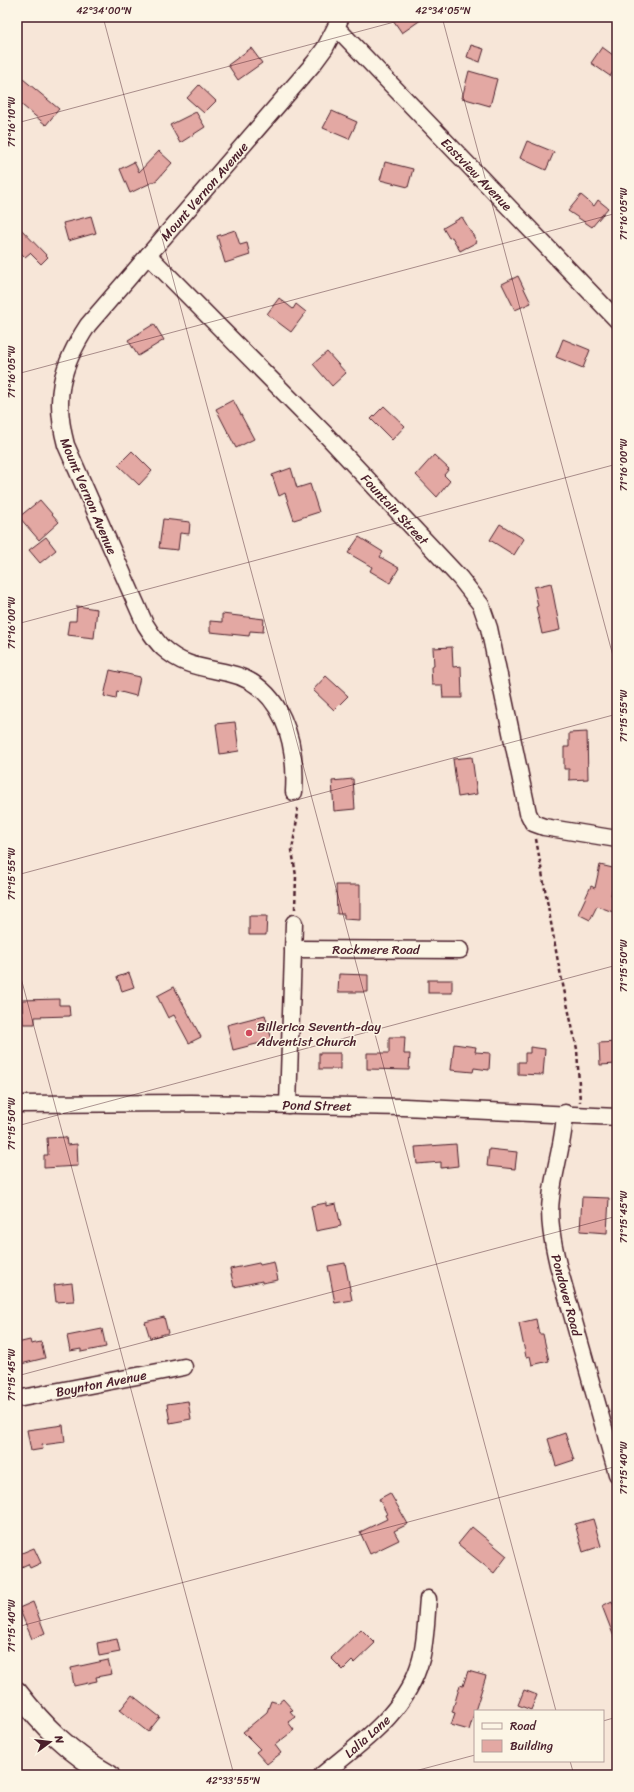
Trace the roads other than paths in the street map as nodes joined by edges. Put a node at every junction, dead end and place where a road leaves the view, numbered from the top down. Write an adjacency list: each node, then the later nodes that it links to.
1 (339, 22): 2 (street, Mount Vernon Avenue); 3 (street, Eastview Avenue)
2 (148, 256): 4 (street, Mount Vernon Avenue); 5 (street, Fountain Street)
3 (617, 320)
4 (294, 792)
5 (617, 840)
6 (294, 923): 7 (street)
7 (293, 949): 8 (street, Rockmere Road); 10 (street)
8 (460, 950)
9 (17, 1104): 10 (street, Pond Street)
10 (288, 1105): 11 (street, Pond Street)
11 (573, 1114): 12 (street, Pond Street); 15 (street, Pondover Road)
12 (617, 1117)
13 (184, 1367): 14 (street, Boynton Avenue)
14 (17, 1399)
15 (617, 1474)
16 (428, 1599): 19 (street, Lalia Lane)
17 (17, 1692): 18 (main road)
18 (109, 1775)
19 (322, 1775)

